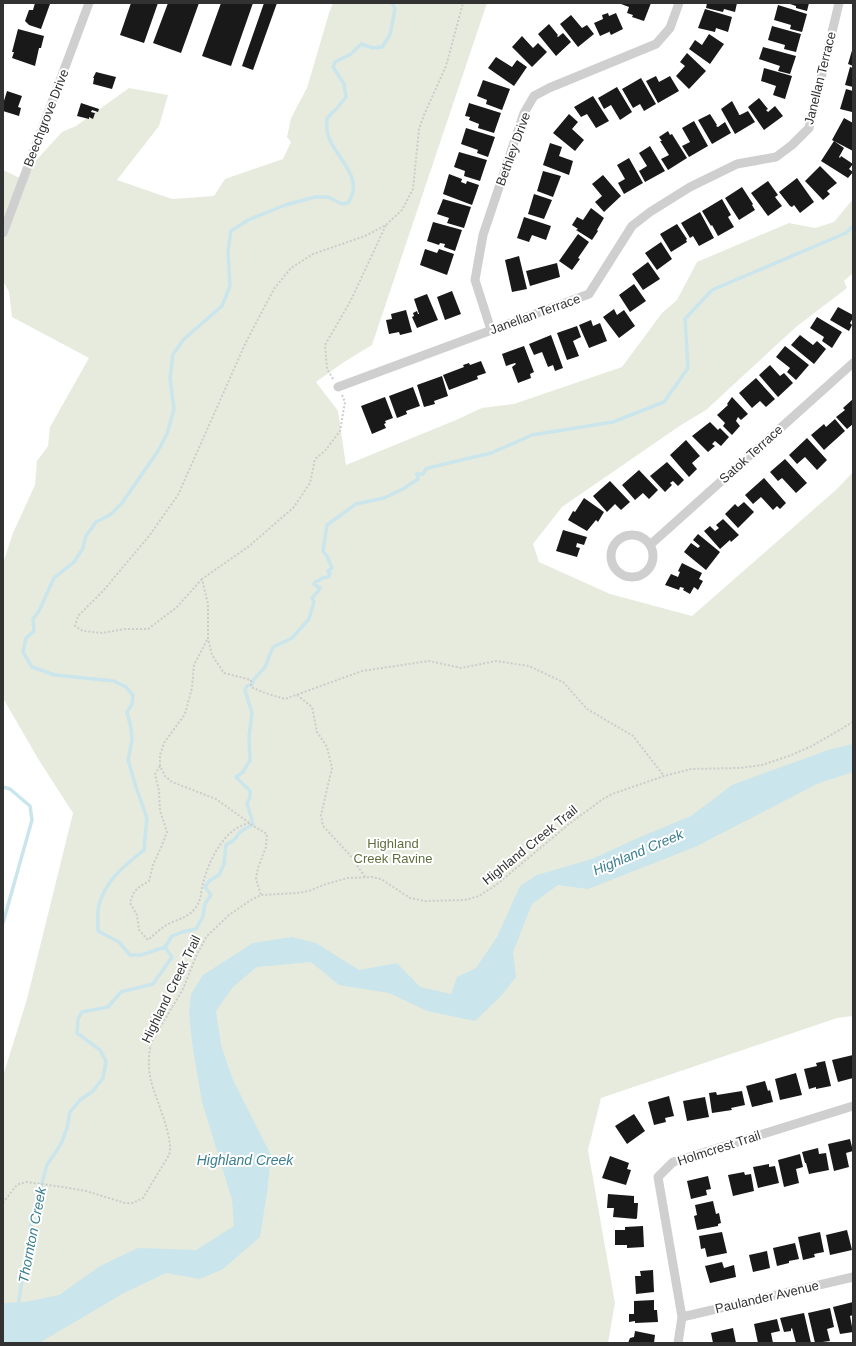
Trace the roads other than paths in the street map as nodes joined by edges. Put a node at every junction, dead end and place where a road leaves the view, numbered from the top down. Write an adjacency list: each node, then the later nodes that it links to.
1 (89, 3): 4 (street, Beechgrove Drive)
2 (679, 3): 5 (street, Bethley Drive)
3 (839, 3): 5 (street, Janellan Terrace)
4 (3, 233)
5 (491, 330): 7 (street, Janellan Terrace)
6 (853, 363): 8 (street, Satok Terrace)
7 (338, 387)
8 (650, 545): 8 (street)
9 (853, 1106): 11 (street, Holmcrest Trail)
10 (853, 1277): 11 (street, Paulander Avenue)
11 (682, 1318): 12 (street, Holmcrest Trail)
12 (678, 1343)

